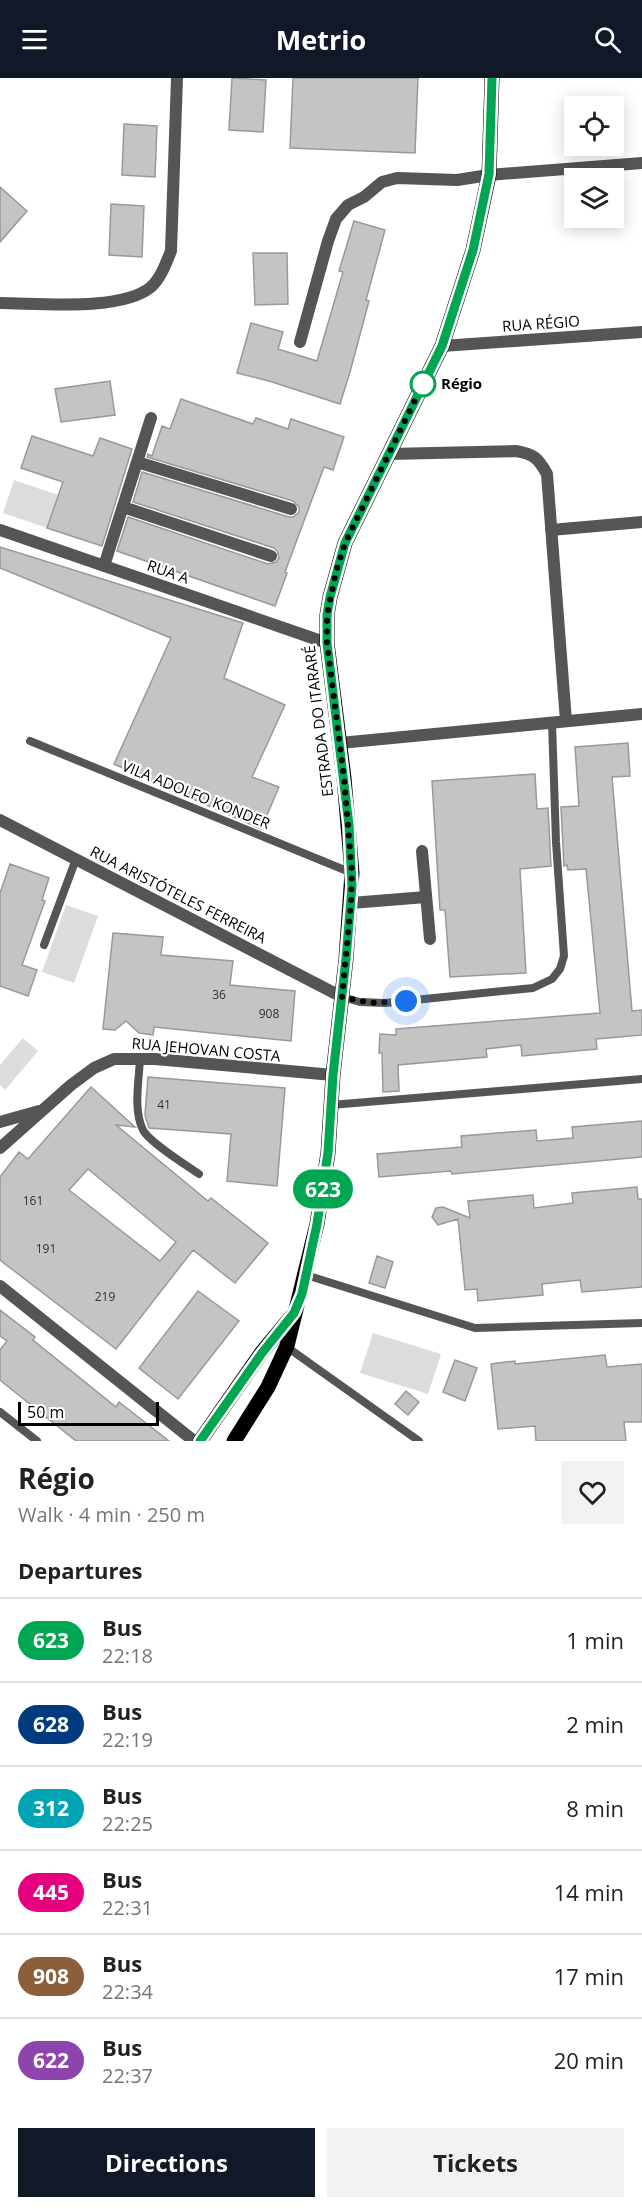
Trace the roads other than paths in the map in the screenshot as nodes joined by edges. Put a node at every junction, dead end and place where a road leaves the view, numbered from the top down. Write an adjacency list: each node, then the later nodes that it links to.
1 (177, 78): 5 (street)
2 (492, 78): 4 (main road, ESTRADA DO ITARARÉ)
3 (642, 163): 4 (street)
4 (489, 174): 7 (street); 8 (main road, ESTRADA DO ITARARÉ)
5 (0, 303)
6 (642, 333): 8 (street, RUA RÉGIO)
7 (300, 342)
8 (442, 346): 10 (main road, ESTRADA DO ITARARÉ)
9 (151, 418): 11 (street)
10 (388, 454): 16 (street); 19 (main road, ESTRADA DO ITARARÉ)
11 (137, 462): 12 (street); 13 (street)
12 (123, 507): 17 (street); 18 (street)
13 (291, 509)
14 (642, 522): 16 (street)
15 (0, 530): 18 (street, RUA A)
16 (551, 530): 21 (street)
17 (271, 556)
18 (104, 566): 19 (street, RUA A)
19 (327, 643): 24 (main road, ESTRADA DO ITARARÉ)
20 (642, 714): 21 (street)
21 (566, 721): 22 (street)
22 (552, 723): 24 (street); 33 (lane)
23 (30, 741): 28 (lane, VILA ADOLFO KONDER)
24 (340, 743): 28 (main road, ESTRADA DO ITARARÉ)
25 (0, 820): 27 (street, RUA ARISTÓTELES FERREIRA)
26 (422, 851): 29 (street)
27 (76, 859): 32 (lane); 33 (street, RUA ARISTÓTELES FERREIRA)
28 (352, 873): 30 (main road, ESTRADA DO ITARARÉ)
29 (426, 897): 30 (street); 31 (street)
30 (351, 903): 33 (main road, ESTRADA DO ITARARÉ)
31 (429, 939)
32 (44, 945)
33 (342, 997): 35 (main road, ESTRADA DO ITARARÉ)
34 (141, 1059): 35 (street, RUA JEHOVAN COSTA); 38 (street, RUA JEHOVAN COSTA); 41 (lane)
35 (333, 1075): 37 (main road, ESTRADA DO ITARARÉ)
36 (642, 1078): 37 (lane)
37 (331, 1105): 42 (main road, ESTRADA DO ITARARÉ)
38 (43, 1110): 39 (street); 40 (street, RUA JEHOVAN COSTA)
39 (0, 1122)
40 (0, 1148)
41 (199, 1174)
42 (306, 1275): 44 (lane); 45 (main road, ESTRADA DO ITARARÉ)
43 (0, 1286): 48 (street)
44 (642, 1323)
45 (280, 1342): 49 (main road, ESTRADA DO ITARARÉ); 50 (main road, ESTRADA DO ITARARÉ); 51 (lane)
46 (0, 1412): 47 (lane)
47 (37, 1441)
48 (194, 1441)
49 (200, 1441)
50 (234, 1441)
51 (419, 1441)

